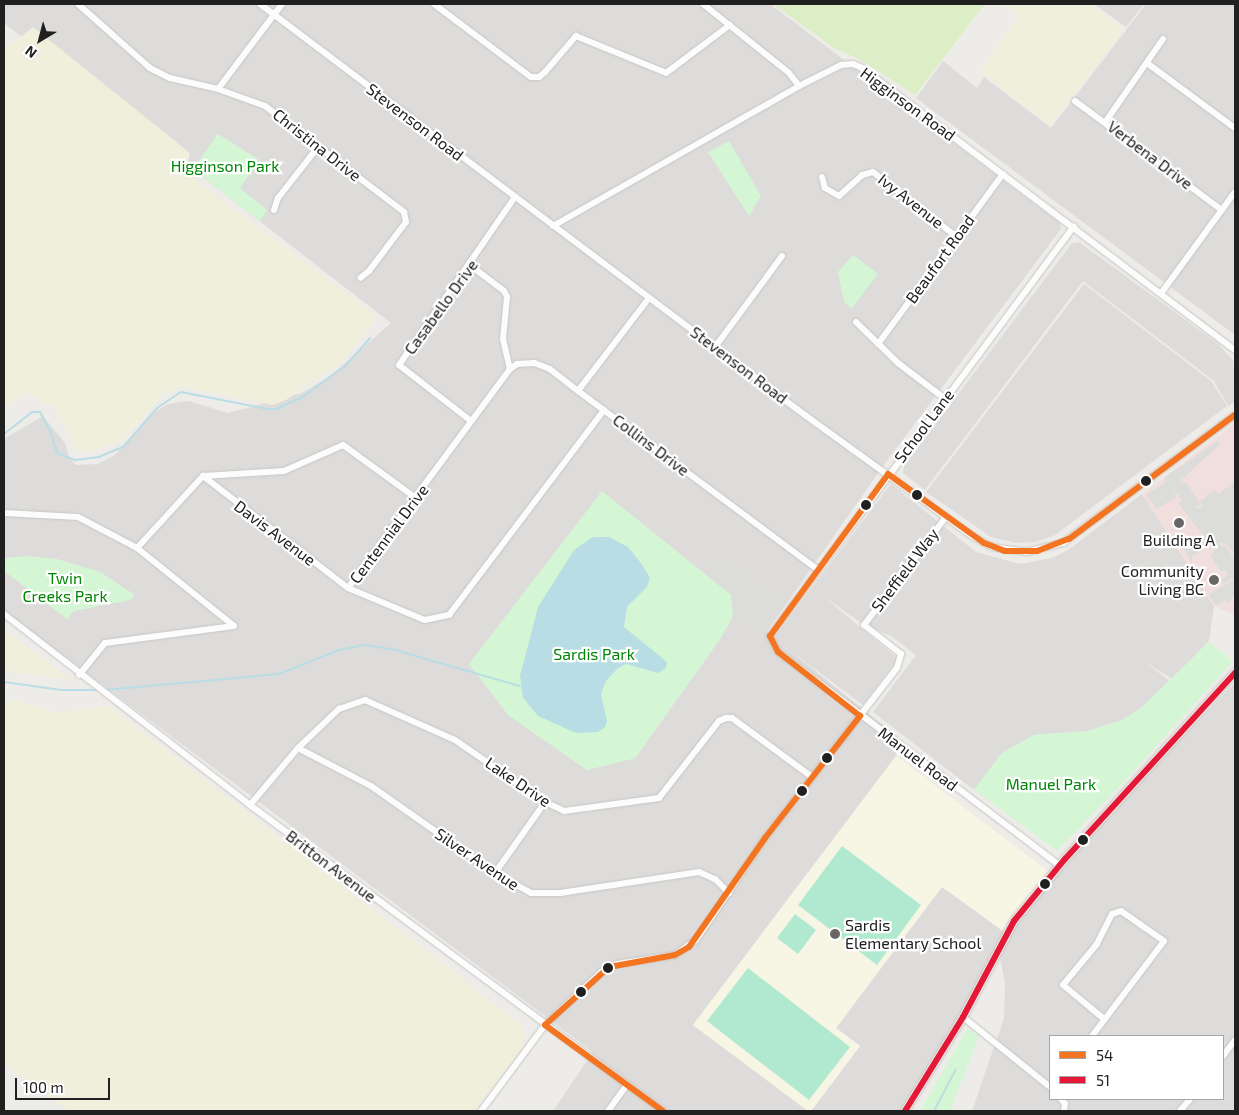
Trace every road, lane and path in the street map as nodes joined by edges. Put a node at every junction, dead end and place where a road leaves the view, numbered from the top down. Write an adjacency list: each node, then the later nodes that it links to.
1 (78, 4): 11 (street, Christina Drive)
2 (260, 4): 6 (street, Stevenson Road)
3 (282, 4): 6 (street)
4 (434, 4): 7 (street)
5 (703, 4): 7 (street)
6 (274, 14): 11 (street); 19 (street, Stevenson Road)
7 (730, 25): 10 (street)
8 (1163, 40): 9 (street)
9 (1147, 63): 13 (street); 14 (street)
10 (799, 86): 16 (street, Higginson Road); 22 (street, Higginson Road)
11 (218, 89): 15 (street, Christina Drive)
12 (1075, 101): 13 (street, Verbena Drive)
13 (1106, 121): 21 (street, Verbena Drive)
14 (1235, 128)
15 (318, 146): 20 (street); 27 (street, Christina Drive)
16 (1003, 174): 23 (street, Higginson Road); 24 (street, Beaufort Road)
17 (822, 177): 24 (street, Ivy Avenue)
18 (1235, 192): 21 (street)
19 (515, 198): 22 (street, Stevenson Road); 26 (street, Casabello Drive)
20 (274, 210)
21 (1222, 210): 28 (street)
22 (553, 226): 29 (street, Stevenson Road)
23 (1074, 226): 28 (street, Higginson Road); 36 (street, School Lane)
24 (957, 237): 31 (street, Beaufort Road)
25 (782, 256): 32 (street)
26 (471, 266): 34 (street); 39 (street, Casabello Drive)
27 (360, 278)
28 (1162, 292): 33 (street, Higginson Road)
29 (649, 298): 32 (street, Stevenson Road); 35 (street)
30 (856, 322): 31 (street)
31 (878, 344): 36 (street)
32 (715, 347): 40 (street, Stevenson Road)
33 (1235, 350)
34 (510, 368): 35 (street); 39 (street, Centennial Drive)
35 (578, 391): 37 (street, Collins Drive)
36 (944, 398): 40 (street, School Lane)
37 (604, 410): 46 (street, Collins Drive); 47 (street, Centennial Drive)
38 (1235, 415): 44 (street, Stevenson Road)
39 (471, 421): 42 (street, Centennial Drive)
40 (888, 474): 44 (street, Stevenson Road); 46 (street, School Lane)
41 (203, 476): 42 (street); 45 (street); 47 (street, Davis Avenue)
42 (416, 498): 47 (street, Centennial Drive)
43 (4, 513): 45 (street)
44 (946, 517): 52 (street, Sheffield Way)
45 (137, 548): 51 (street)
46 (817, 569): 49 (street, School Lane)
47 (348, 588)
48 (4, 614): 51 (street, Britton Avenue)
49 (778, 652): 52 (street, Manuel Road)
50 (1235, 673): 57 (main road)
51 (79, 675): 56 (street, Britton Avenue)
52 (860, 716): 54 (street, Sheffield Way); 57 (street, Manuel Road)
53 (298, 748): 55 (street, Lake Drive); 56 (street, Lake Drive); 58 (street, Silver Avenue)
54 (812, 777): 55 (street, Lake Drive); 59 (street, Sheffield Way)
55 (545, 802): 58 (street)
56 (250, 805): 62 (street, Britton Avenue)
57 (1060, 865): 60 (main road)
58 (495, 873): 59 (street, Silver Avenue)
59 (729, 893): 62 (street, Sheffield Way)
60 (963, 1017): 67 (street); 72 (main road)
61 (1103, 1018): 61 (street); 63 (street)
62 (545, 1025): 66 (street, Britton Avenue); 69 (street, Sheffield Way)
63 (1093, 1035)
64 (1235, 1040): 65 (street)
65 (1224, 1055)
66 (627, 1085): 70 (street); 71 (street, Britton Avenue)
67 (1049, 1086)
68 (1189, 1100): 73 (street)
69 (481, 1111)
70 (608, 1111)
71 (663, 1111)
72 (905, 1111)
73 (1180, 1111)

